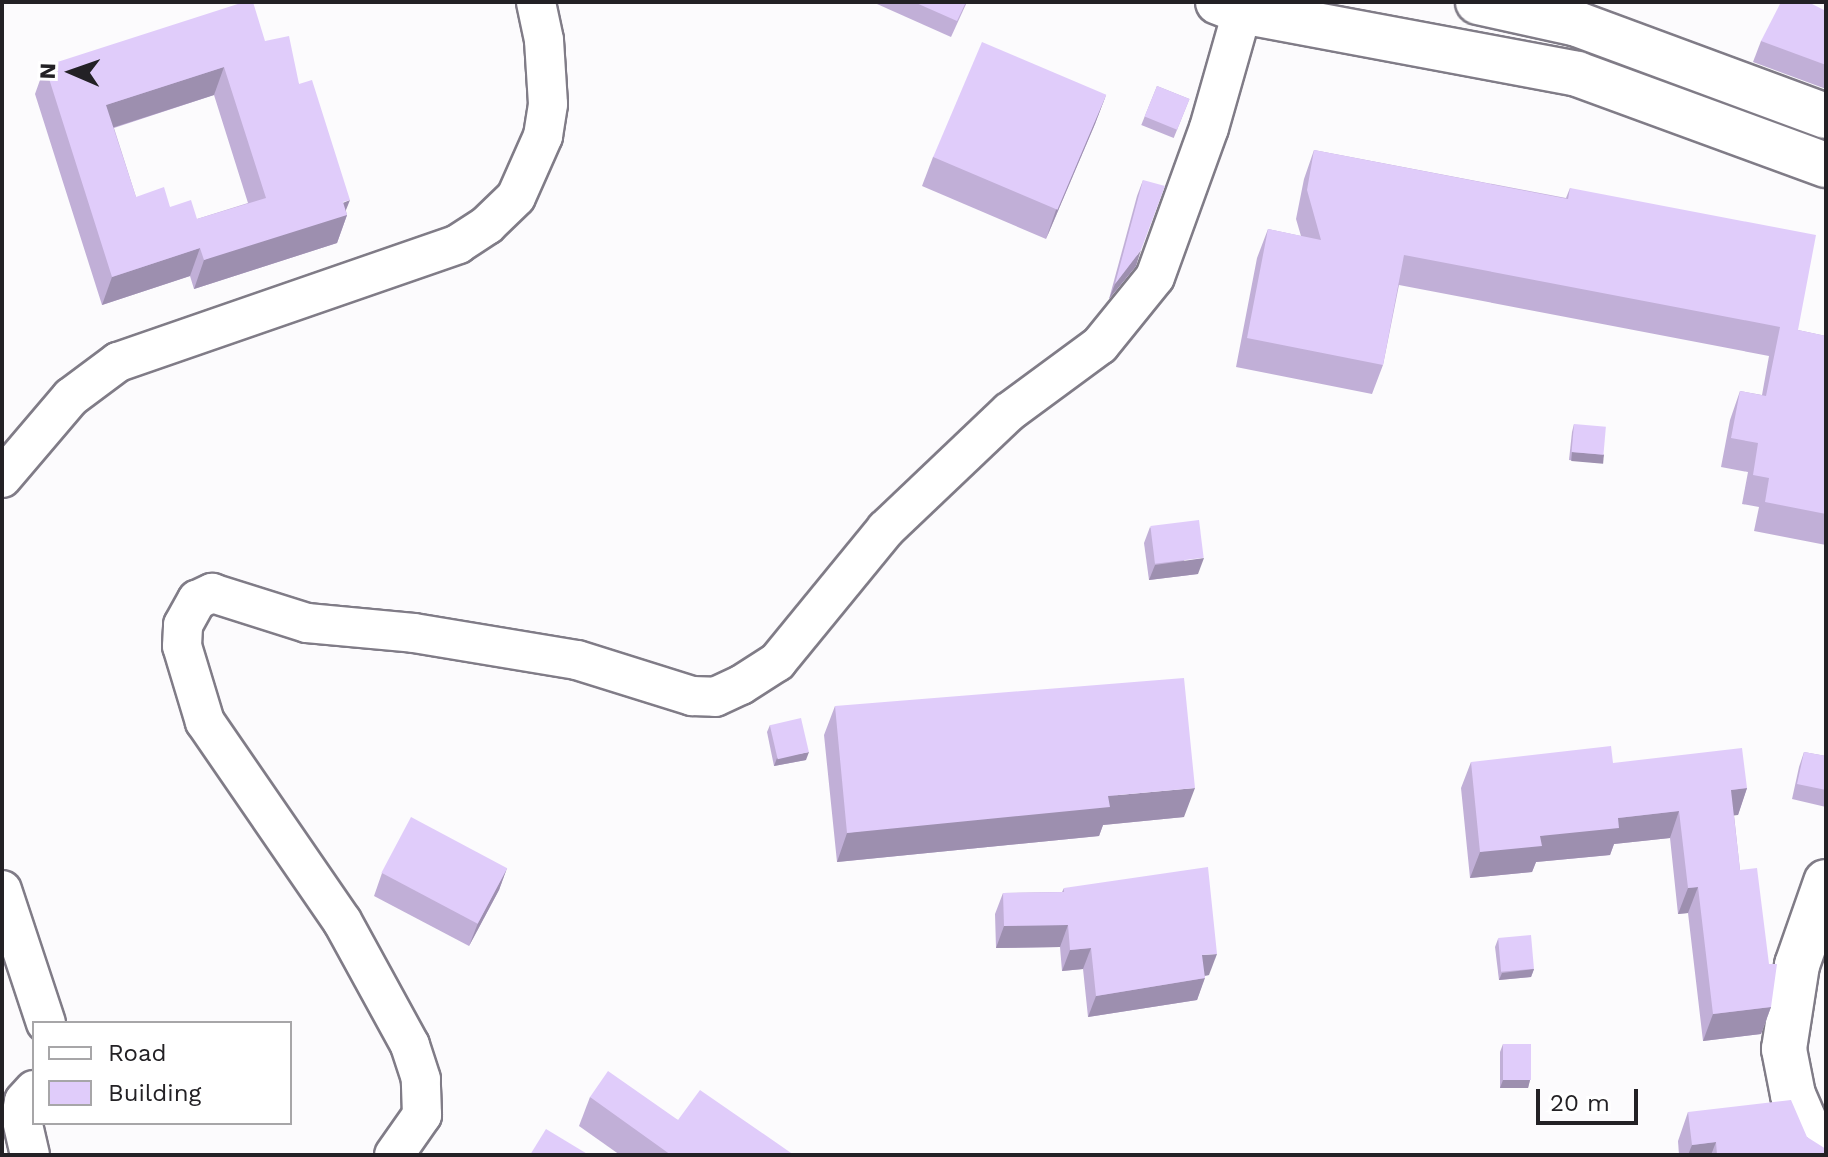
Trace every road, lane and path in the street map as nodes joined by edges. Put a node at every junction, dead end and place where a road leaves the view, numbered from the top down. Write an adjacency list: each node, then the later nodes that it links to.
1 (536, 2): 6 (street)
2 (1478, 2): 4 (street)
3 (1235, 5): 5 (street); 12 (street)
4 (1826, 116)
5 (1826, 165)
6 (2, 478)
7 (1826, 882): 13 (street)
8 (2, 890): 9 (street)
9 (45, 1021)
10 (32, 1092): 11 (street)
11 (30, 1155)
12 (394, 1155)
13 (1819, 1155)

